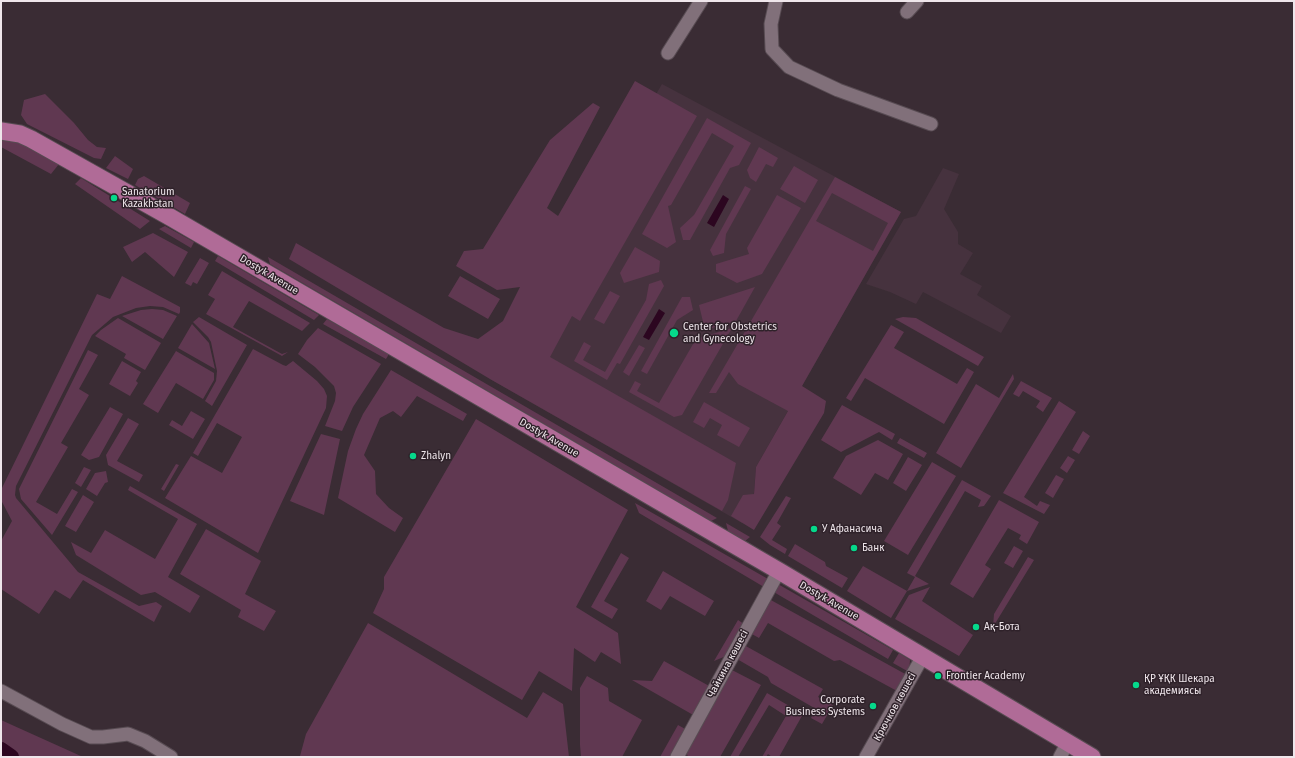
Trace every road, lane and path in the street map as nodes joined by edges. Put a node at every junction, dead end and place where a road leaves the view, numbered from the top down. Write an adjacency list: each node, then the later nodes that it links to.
1 (701, 1): 5 (street)
2 (776, 1): 6 (street)
3 (917, 1): 4 (street)
4 (907, 12)
5 (668, 53)
6 (931, 124)
7 (1, 131): 8 (main road, Dostyk Avenue)
8 (779, 572): 9 (main road, Dostyk Avenue); 13 (street, Чайкина көшесі)
9 (923, 656): 11 (main road, Dostyk Avenue); 14 (street, Крючков көшесі)
10 (1, 692): 12 (street)
11 (1064, 750): 15 (main road, Dostyk Avenue)
12 (172, 757)
13 (677, 757)
14 (866, 757)
15 (1092, 757)

